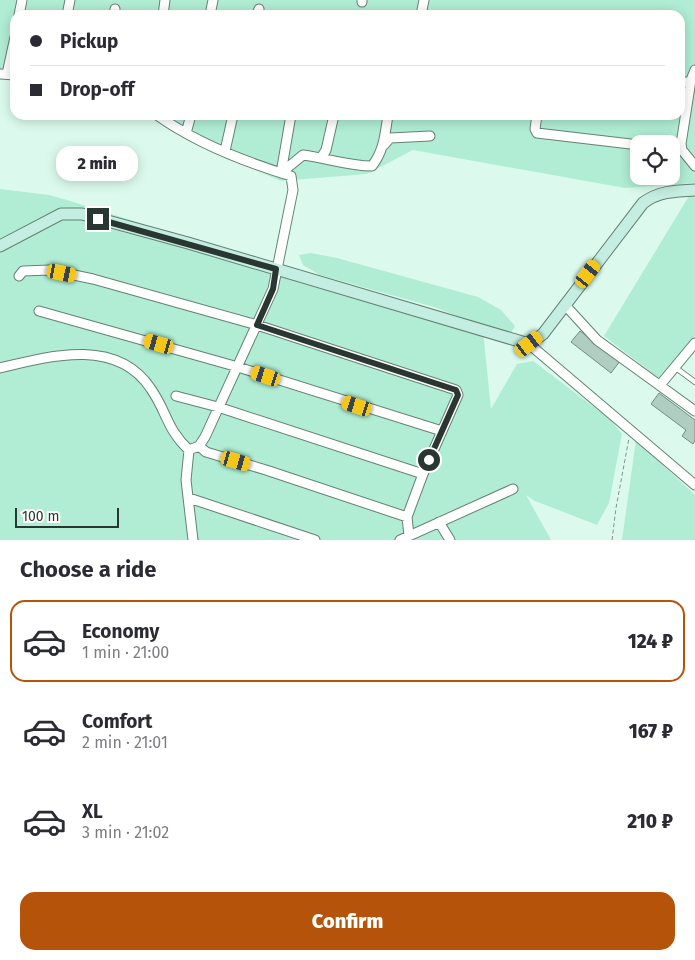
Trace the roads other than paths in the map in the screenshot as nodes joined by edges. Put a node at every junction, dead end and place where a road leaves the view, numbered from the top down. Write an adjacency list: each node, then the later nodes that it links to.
1 (10, 60): 3 (street)
2 (695, 70): 5 (street)
3 (7, 74)
4 (685, 82): 5 (street)
5 (691, 82): 17 (street)
6 (165, 120): 13 (street)
7 (190, 120): 13 (street)
8 (232, 120): 18 (street)
9 (290, 120): 21 (street)
10 (333, 120): 19 (street)
11 (387, 120): 16 (street)
12 (537, 120): 15 (street)
13 (186, 133): 18 (street)
14 (430, 136): 16 (street)
15 (630, 144)
16 (384, 145): 19 (street)
17 (682, 150): 20 (street)
18 (225, 151): 21 (street)
19 (321, 158): 21 (street)
20 (695, 166)
21 (281, 173): 24 (street)
22 (695, 190): 26 (street)
23 (0, 246): 24 (street)
24 (276, 269): 28 (street); 30 (street)
25 (19, 276): 28 (street)
26 (565, 305): 30 (street); 35 (street)
27 (39, 311): 31 (street)
28 (257, 325): 31 (street); 39 (street)
29 (695, 343): 33 (street)
30 (529, 344): 43 (street)
31 (238, 367): 37 (street); 39 (street)
32 (0, 368): 41 (street)
33 (676, 368): 34 (lane); 35 (street)
34 (695, 382)
35 (660, 385): 38 (street)
36 (176, 396): 37 (street)
37 (218, 407): 40 (street); 42 (street)
38 (695, 411)
39 (442, 431): 42 (street)
40 (199, 446): 41 (street); 46 (street)
41 (189, 450): 45 (street)
42 (423, 474): 46 (street)
43 (695, 486)
44 (513, 489): 47 (street)
45 (189, 498): 49 (street); 50 (street)
46 (407, 517): 48 (street)
47 (440, 522): 48 (street); 51 (street)
48 (405, 538)
49 (193, 540)
50 (315, 540)
51 (450, 540)

